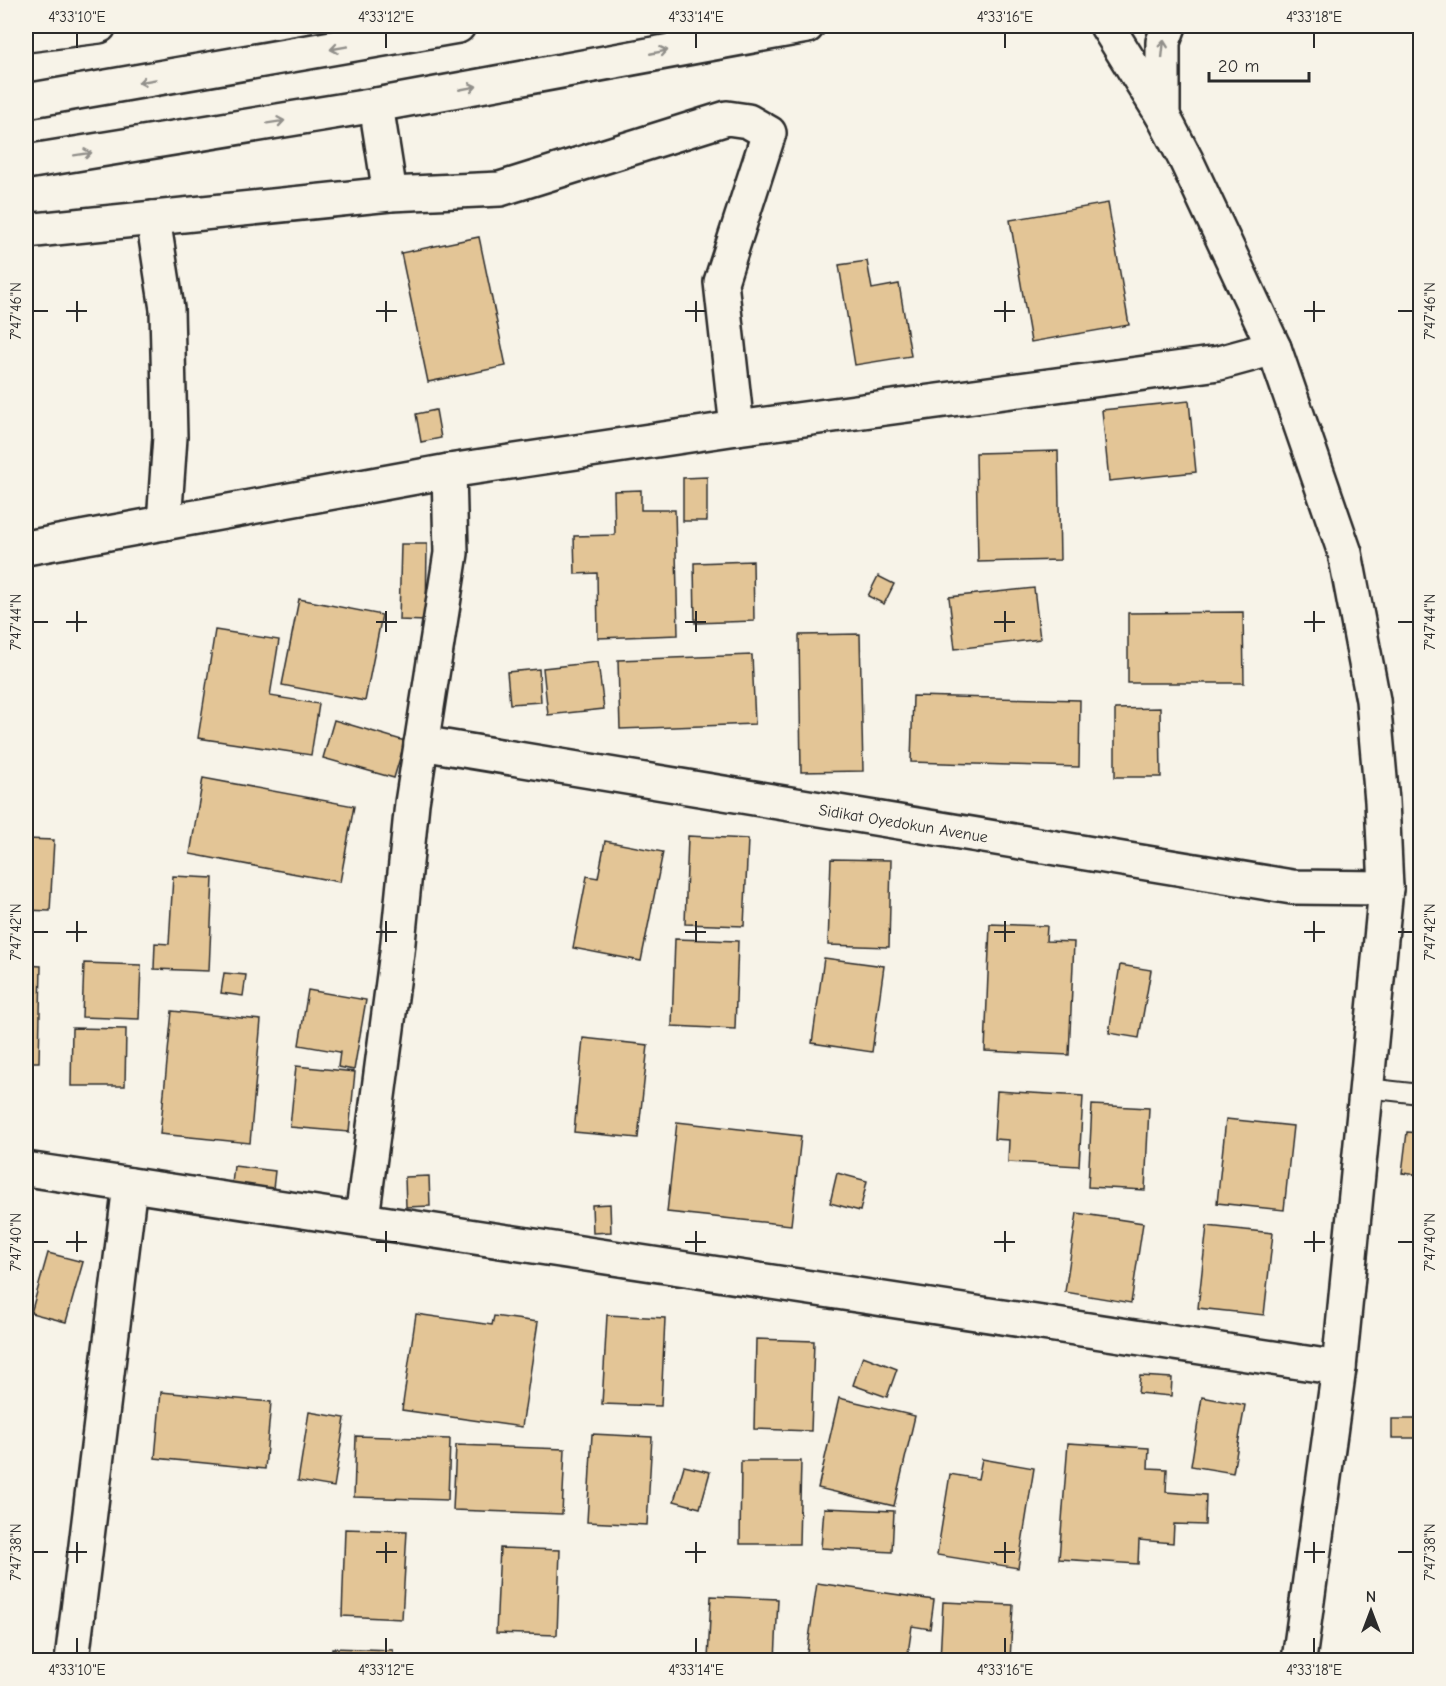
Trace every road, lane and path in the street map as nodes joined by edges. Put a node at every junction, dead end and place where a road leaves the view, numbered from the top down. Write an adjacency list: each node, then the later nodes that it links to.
1 (99, 26): 6 (main road)
2 (458, 26): 7 (main road, one-way to 7)
3 (807, 26): 8 (main road, one-way to 3)
4 (1107, 26): 9 (main road)
5 (1169, 26): 9 (main road, one-way to 5)
6 (26, 34)
7 (26, 101)
8 (376, 105): 10 (main road, one-way to 8); 11 (main road)
9 (1163, 116): 14 (main road)
10 (26, 162)
11 (390, 194): 12 (main road); 15 (main road)
12 (153, 218): 13 (main road); 17 (main road)
13 (26, 231)
14 (1274, 348): 15 (main road); 20 (main road)
15 (737, 428): 16 (main road)
16 (449, 471): 17 (main road); 19 (main road)
17 (164, 523): 18 (main road)
18 (26, 548)
19 (421, 743): 20 (main road, Sidikat Oyedokun Avenue); 25 (main road)
20 (1386, 888): 21 (main road)
21 (1367, 1088): 22 (lane); 26 (main road)
22 (1420, 1094)
23 (26, 1169): 24 (main road)
24 (130, 1185): 25 (main road); 27 (main road)
25 (362, 1218): 26 (main road)
26 (1339, 1368): 28 (main road)
27 (72, 1660)
28 (1299, 1660)

